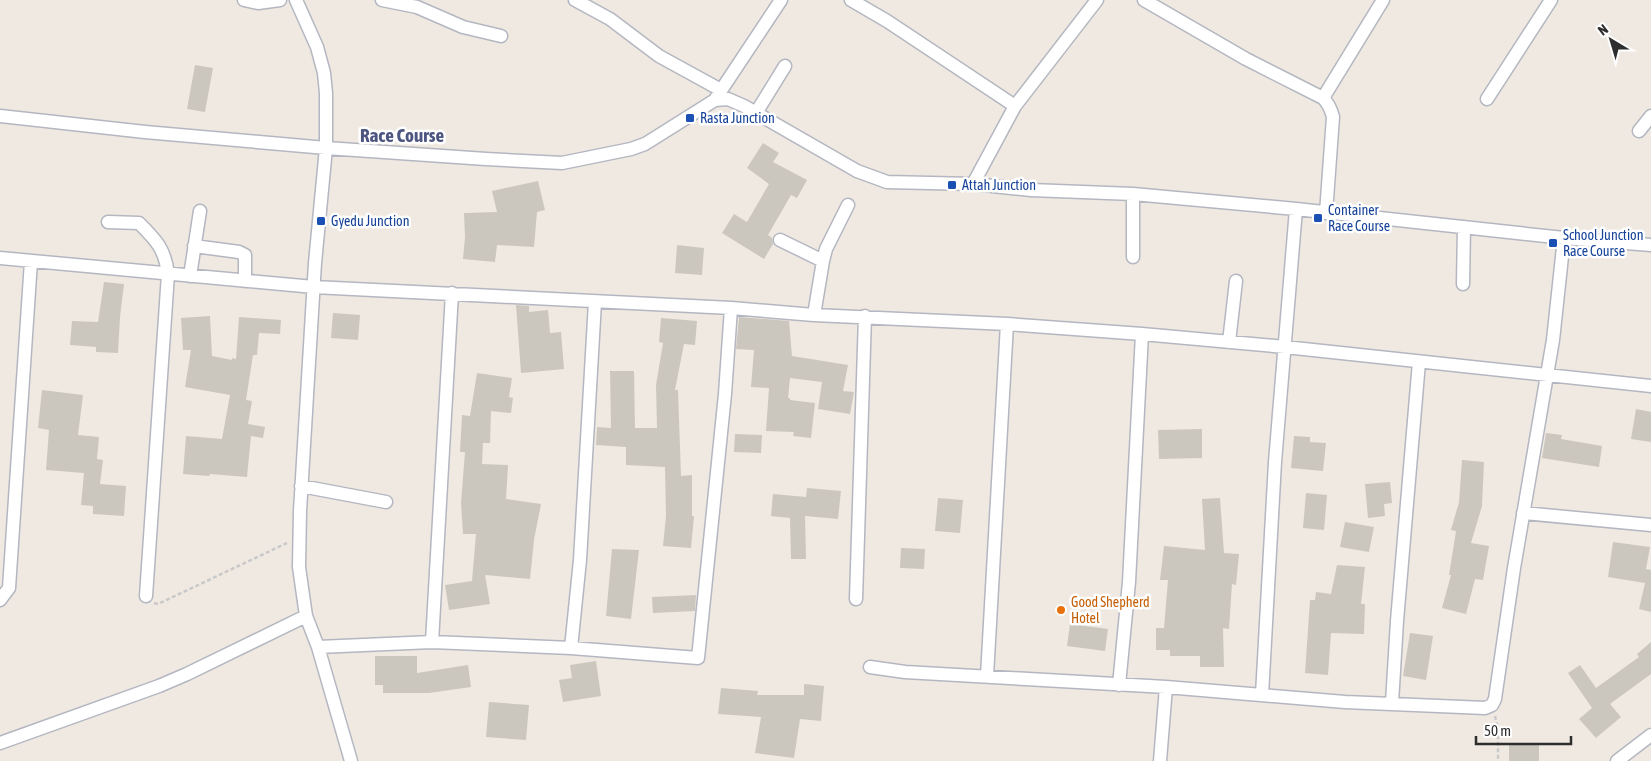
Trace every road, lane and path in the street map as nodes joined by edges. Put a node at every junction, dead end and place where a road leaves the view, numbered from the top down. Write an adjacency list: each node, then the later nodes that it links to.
1 (244, 0): 2 (street)
2 (280, 0)
3 (296, 0): 22 (street)
4 (382, 0): 12 (street)
5 (575, 0): 14 (street)
6 (781, 0): 14 (street)
7 (852, 0): 17 (street)
8 (1097, 0): 17 (street)
9 (1144, 0): 15 (street)
10 (1383, 0): 15 (street)
11 (1551, 0): 16 (street)
12 (501, 36)
13 (785, 66): 18 (street)
14 (718, 95): 18 (street); 22 (street)
15 (1323, 98): 28 (street)
16 (1487, 99)
17 (1015, 106): 23 (street)
18 (756, 113): 23 (street)
19 (0, 116): 22 (street)
20 (1651, 116): 21 (street)
21 (1639, 131)
22 (326, 148): 44 (street)
23 (973, 184): 24 (street)
24 (1133, 194): 26 (street); 35 (street)
25 (848, 205): 38 (street)
26 (1296, 209): 28 (street); 53 (street)
27 (200, 211): 34 (street)
28 (1326, 213): 30 (street)
29 (108, 222): 39 (street)
30 (1464, 227): 31 (street); 43 (street)
31 (1564, 238): 33 (street); 55 (street)
32 (780, 240): 38 (street)
33 (1651, 245)
34 (194, 246): 40 (street); 41 (street)
35 (1133, 257)
36 (0, 258): 37 (street)
37 (31, 261): 39 (street); 64 (street)
38 (823, 261): 48 (street)
39 (168, 274): 40 (street); 62 (street)
40 (190, 276): 41 (street)
41 (245, 281): 44 (street)
42 (1236, 281): 52 (street)
43 (1463, 284)
44 (314, 287): 45 (street); 57 (street)
45 (452, 293): 46 (street); 66 (street)
46 (596, 302): 47 (street); 68 (street)
47 (730, 308): 48 (street); 68 (street)
48 (814, 315): 49 (street)
49 (865, 316): 50 (street); 63 (street)
50 (1007, 324): 51 (street); 70 (street)
51 (1142, 334): 52 (street); 71 (street)
52 (1229, 342): 53 (street)
53 (1285, 347): 54 (street); 73 (street)
54 (1419, 362): 55 (street); 74 (street)
55 (1547, 376): 56 (street); 59 (street)
56 (1651, 386)
57 (301, 486): 58 (street); 61 (street)
58 (386, 502)
59 (1523, 512): 60 (street); 75 (street)
60 (1651, 525)
61 (300, 537): 62 (path); 65 (street)
62 (146, 596)
63 (856, 599)
64 (0, 600)
65 (306, 616): 67 (street); 77 (street)
66 (432, 642): 67 (street); 68 (street)
67 (318, 647): 78 (street)
68 (571, 648)
69 (870, 667): 70 (street)
70 (987, 676): 71 (street)
71 (1119, 685): 72 (street)
72 (1166, 687): 73 (street); 79 (street)
73 (1262, 695): 74 (street)
74 (1392, 703): 75 (street)
75 (1492, 705): 80 (path)
76 (1651, 735): 81 (street)
77 (0, 743)
78 (352, 761)
79 (1160, 761)
80 (1498, 761)
81 (1617, 761)

